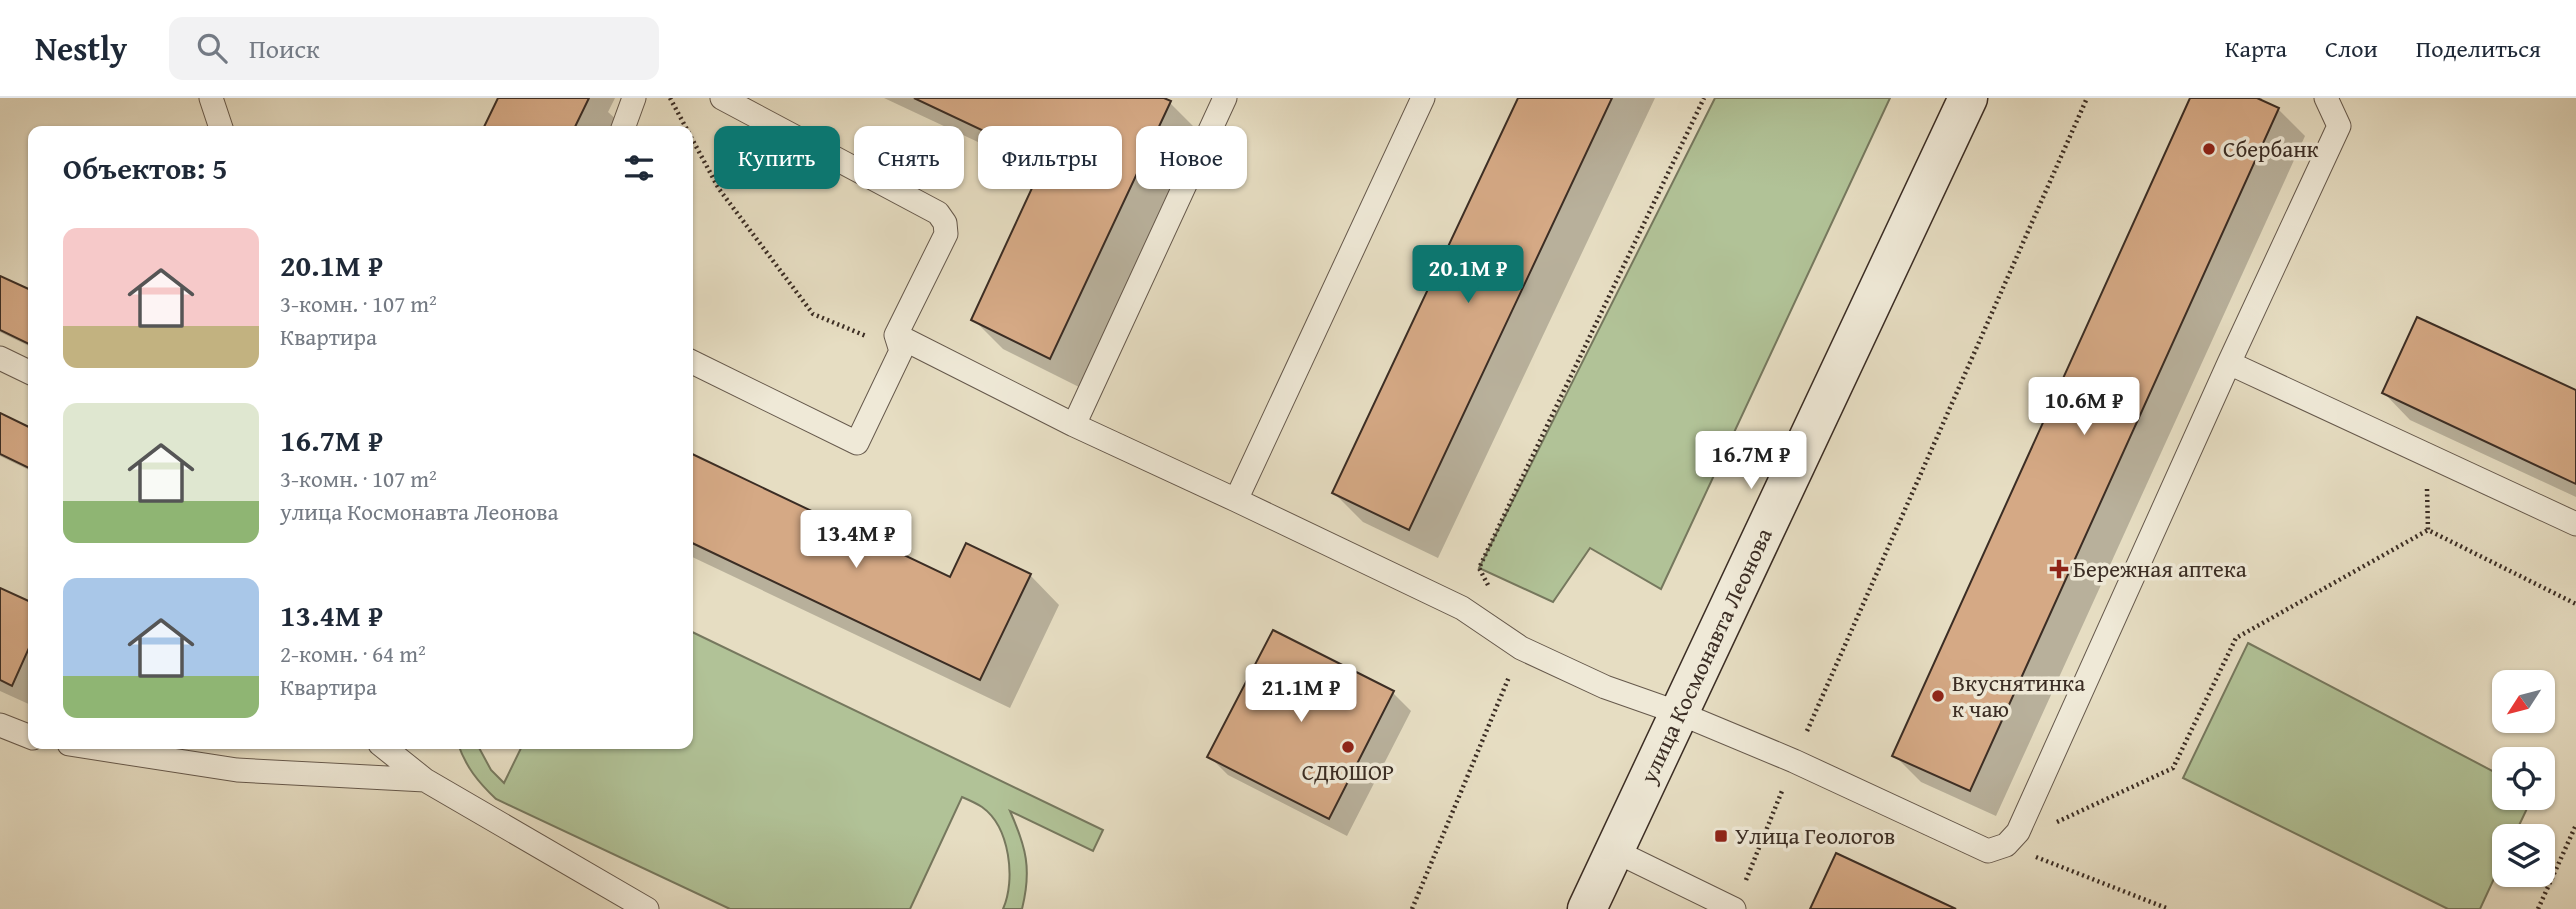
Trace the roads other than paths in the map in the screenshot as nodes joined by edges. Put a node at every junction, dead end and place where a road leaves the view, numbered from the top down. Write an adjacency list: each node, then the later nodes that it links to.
1 (211, 98): 8 (lane)
2 (634, 98): 9 (lane)
3 (722, 98): 10 (lane)
4 (1225, 98): 15 (lane)
5 (1423, 98): 16 (lane)
6 (1968, 98): 18 (main road, улица Космонавта Леонова)
7 (2326, 98): 13 (lane)
8 (220, 126)
9 (624, 126)
10 (898, 343): 12 (lane); 15 (lane)
11 (0, 358): 14 (lane)
12 (693, 362)
13 (2229, 363): 17 (lane); 18 (lane)
14 (28, 372)
15 (1073, 425): 16 (lane)
16 (1236, 499): 18 (lane)
17 (2576, 524)
18 (1679, 713): 24 (main road, улица Космонавта Леонова)
19 (0, 725): 20 (lane)
20 (28, 736)
21 (101, 749): 23 (lane)
22 (386, 749): 23 (lane)
23 (425, 780): 25 (lane)
24 (1615, 851): 26 (main road, улица Космонавта Леонова); 27 (lane)
25 (647, 909)
26 (1587, 909)
27 (1734, 909)

